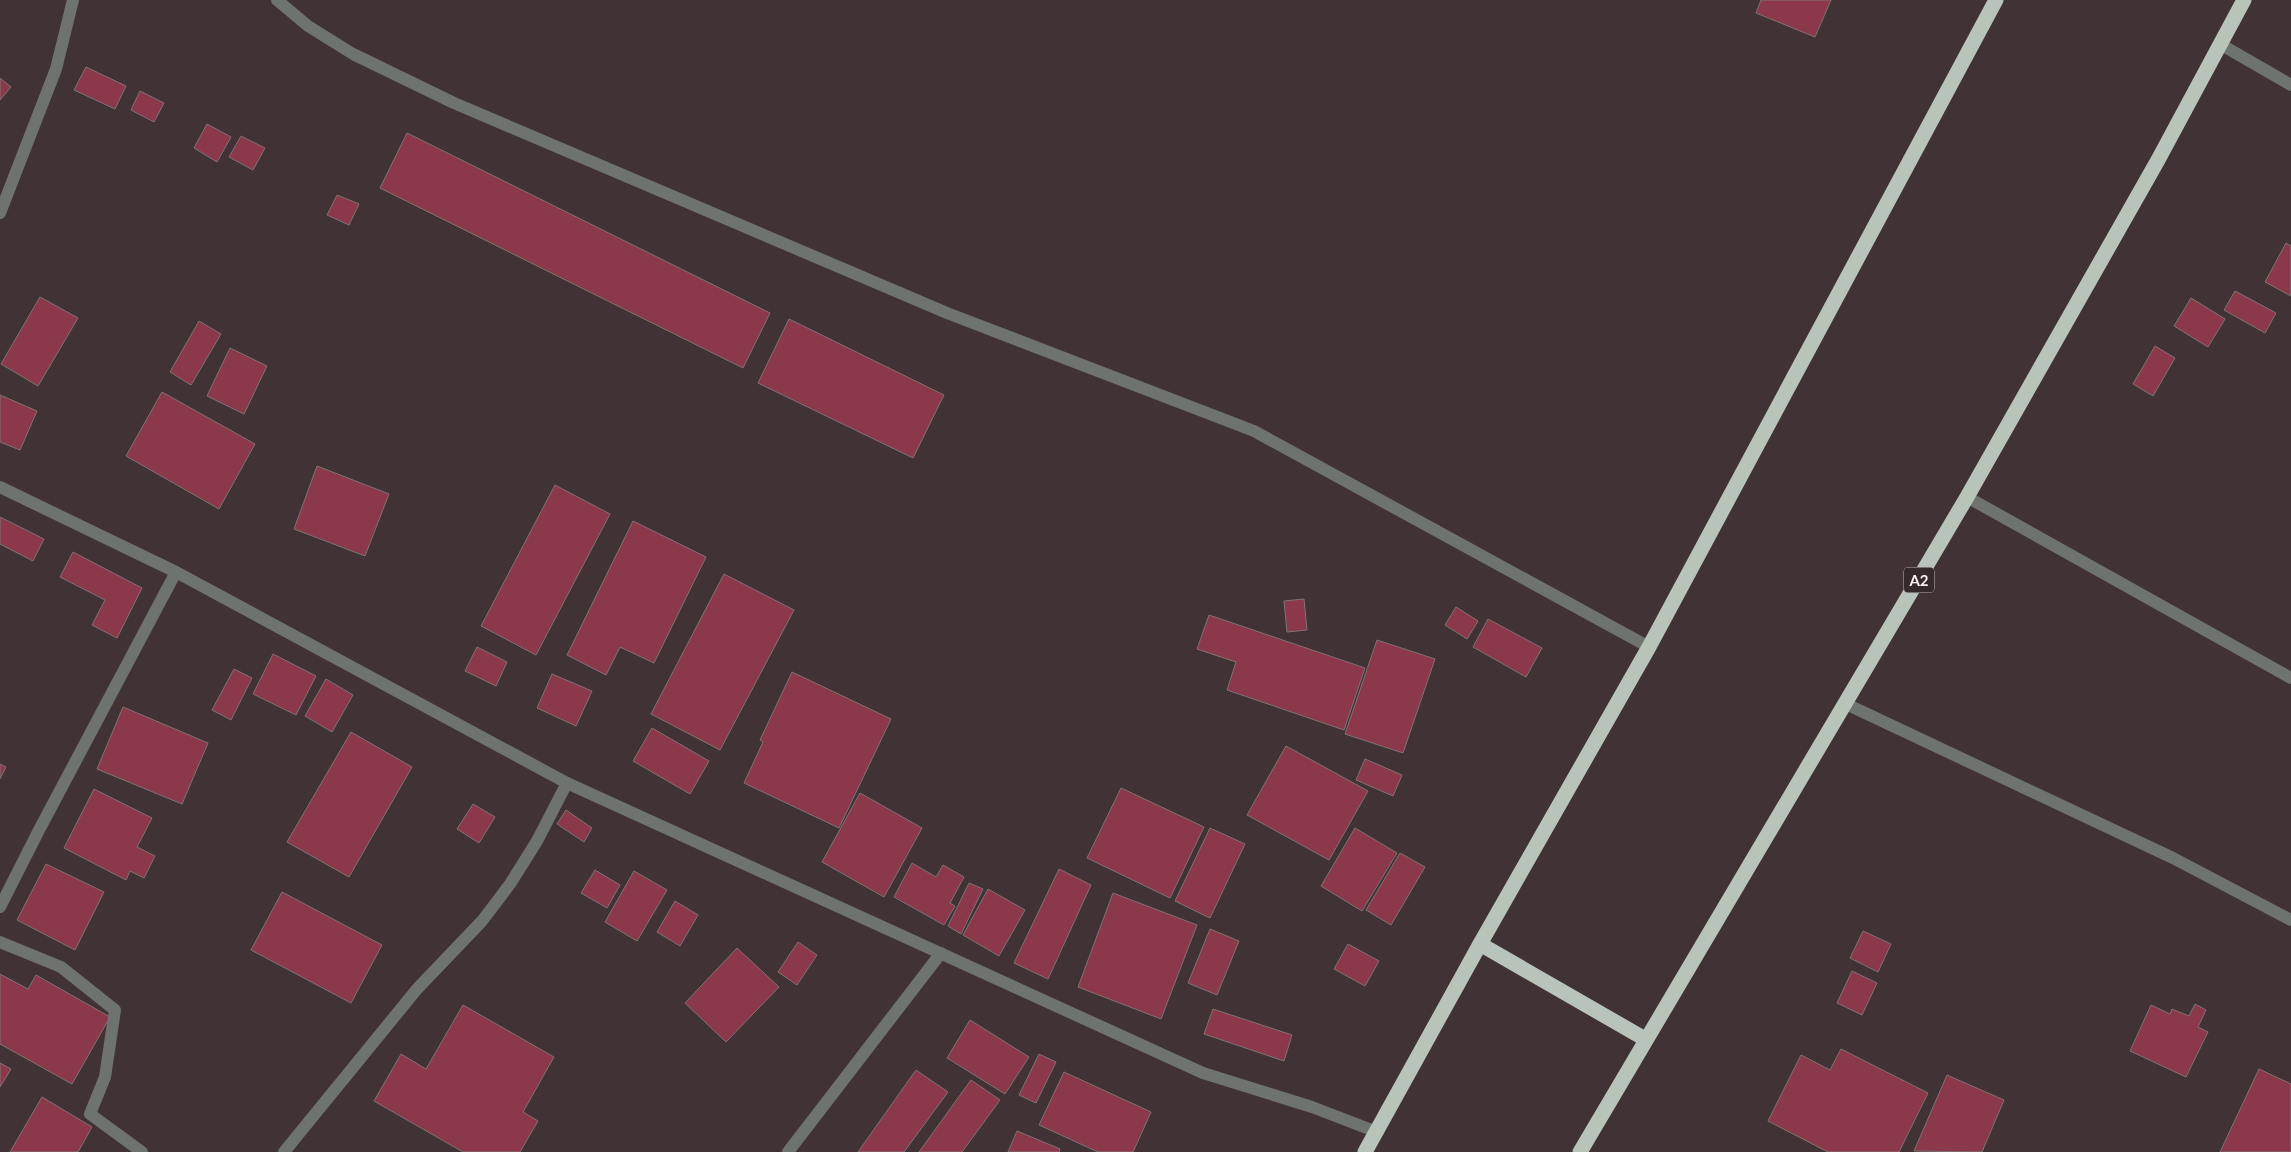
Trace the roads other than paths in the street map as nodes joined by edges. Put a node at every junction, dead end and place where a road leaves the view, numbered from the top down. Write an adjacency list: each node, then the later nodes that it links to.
1 (73, 0): 7 (street)
2 (277, 0): 11 (street)
3 (1996, 0): 11 (highway)
4 (2244, 0): 5 (highway, A2)
5 (2220, 44): 6 (street); 9 (highway, A2)
6 (2291, 85)
7 (0, 213)
8 (0, 487): 10 (street)
9 (1967, 497): 12 (street); 13 (highway, A2)
10 (176, 572): 14 (street); 15 (street)
11 (1649, 647): 18 (highway)
12 (2291, 678)
13 (1846, 704): 16 (street); 20 (highway, A2)
14 (567, 783): 19 (street); 23 (street)
15 (0, 907)
16 (2291, 920)
17 (0, 942): 22 (street)
18 (1480, 944): 20 (highway); 21 (highway)
19 (940, 954): 21 (street); 24 (street)
20 (1645, 1040): 26 (highway, A2)
21 (1377, 1132): 25 (highway)
22 (142, 1152)
23 (284, 1152)
24 (788, 1152)
25 (1365, 1152)
26 (1580, 1152)

